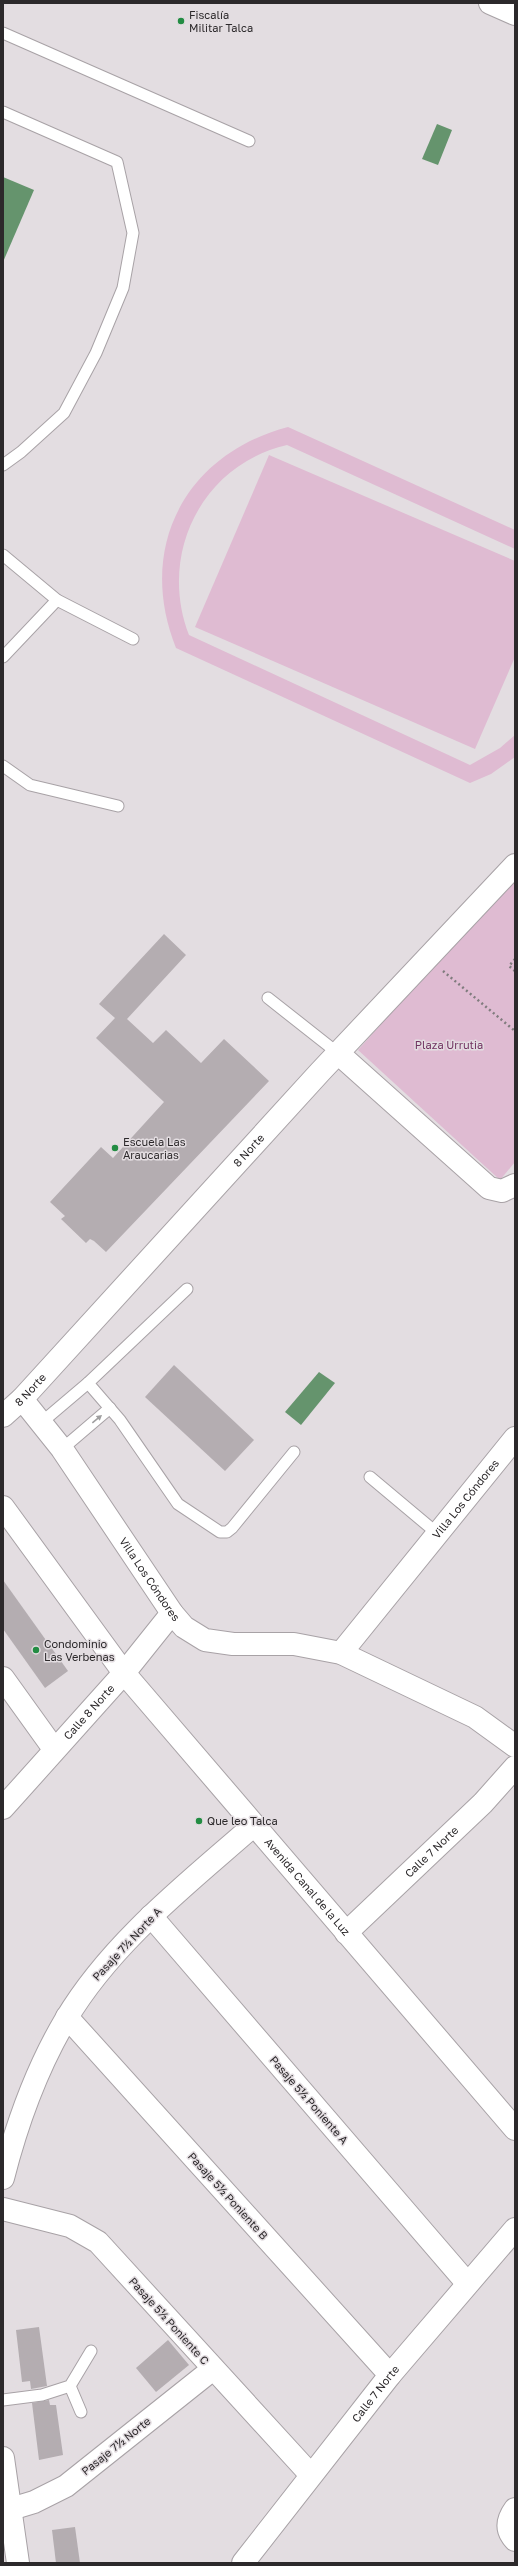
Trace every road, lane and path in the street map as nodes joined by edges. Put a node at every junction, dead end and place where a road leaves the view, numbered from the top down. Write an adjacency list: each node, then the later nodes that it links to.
1 (490, 3): 2 (street)
2 (515, 14)
3 (3, 33): 5 (lane)
4 (3, 112): 6 (lane)
5 (249, 141)
6 (3, 465)
7 (3, 555): 8 (lane)
8 (57, 600): 9 (lane); 10 (lane)
9 (133, 639)
10 (3, 657)
11 (3, 766): 12 (lane)
12 (118, 806)
13 (515, 865): 14 (street, 8 Norte)
14 (427, 958): 18 (path); 19 (street, 8 Norte)
15 (515, 959): 16 (path)
16 (515, 971)
17 (268, 998): 19 (lane)
18 (515, 1031)
19 (339, 1054): 20 (street); 23 (street, 8 Norte)
20 (515, 1185)
21 (187, 1289): 22 (lane)
22 (88, 1384): 24 (lane); 26 (lane)
23 (22, 1399): 25 (street, 8 Norte); 26 (street, Villa Los Cóndores)
24 (110, 1408): 28 (lane, one-way to 24); 29 (lane)
25 (3, 1416)
26 (42, 1422): 28 (street, Villa Los Cóndores)
27 (515, 1438): 32 (street, Villa Los Cóndores)
28 (62, 1449): 33 (street, Villa Los Cóndores)
29 (294, 1452)
30 (370, 1477): 32 (lane)
31 (3, 1507): 35 (street, Avenida Canal de la Luz)
32 (438, 1534): 34 (street, Villa Los Cóndores)
33 (172, 1613): 34 (street, Villa Los Cóndores); 35 (street, Calle 8 Norte)
34 (341, 1653): 37 (street, Villa Los Cóndores)
35 (124, 1673): 38 (street, Calle 8 Norte); 41 (street, Avenida Canal de la Luz)
36 (3, 1678): 38 (street)
37 (515, 1746)
38 (54, 1749): 40 (street, Calle 8 Norte)
39 (515, 1768): 43 (street, Calle 7 Norte)
40 (3, 1806)
41 (253, 1826): 42 (street, Pasaje 7½ Norte A); 43 (street, Avenida Canal de la Luz)
42 (151, 1916): 44 (street, Pasaje 7½ Norte A); 49 (street, Pasaje 5½ Poniente A)
43 (346, 1933): 45 (street, Avenida Canal de la Luz)
44 (67, 2017): 46 (street, Pasaje 7½ Norte A); 52 (street, Pasaje 5½ Poniente B)
45 (515, 2129)
46 (3, 2178)
47 (3, 2209): 51 (street, Pasaje 5½ Poniente C)
48 (515, 2229): 49 (street, Calle 7 Norte)
49 (467, 2283): 52 (street, Calle 7 Norte)
50 (91, 2351): 53 (lane)
51 (213, 2369): 57 (street, Pasaje 5½ Poniente C); 58 (street, Pasaje 7½ Norte)
52 (390, 2375): 57 (street, Calle 7 Norte)
53 (70, 2386): 54 (lane); 55 (lane)
54 (3, 2400)
55 (81, 2412)
56 (3, 2458): 58 (street)
57 (310, 2474): 62 (street, Calle 7 Norte)
58 (11, 2509): 61 (street)
59 (515, 2509): 60 (street)
60 (515, 2540)
61 (18, 2563)
62 (243, 2563)

